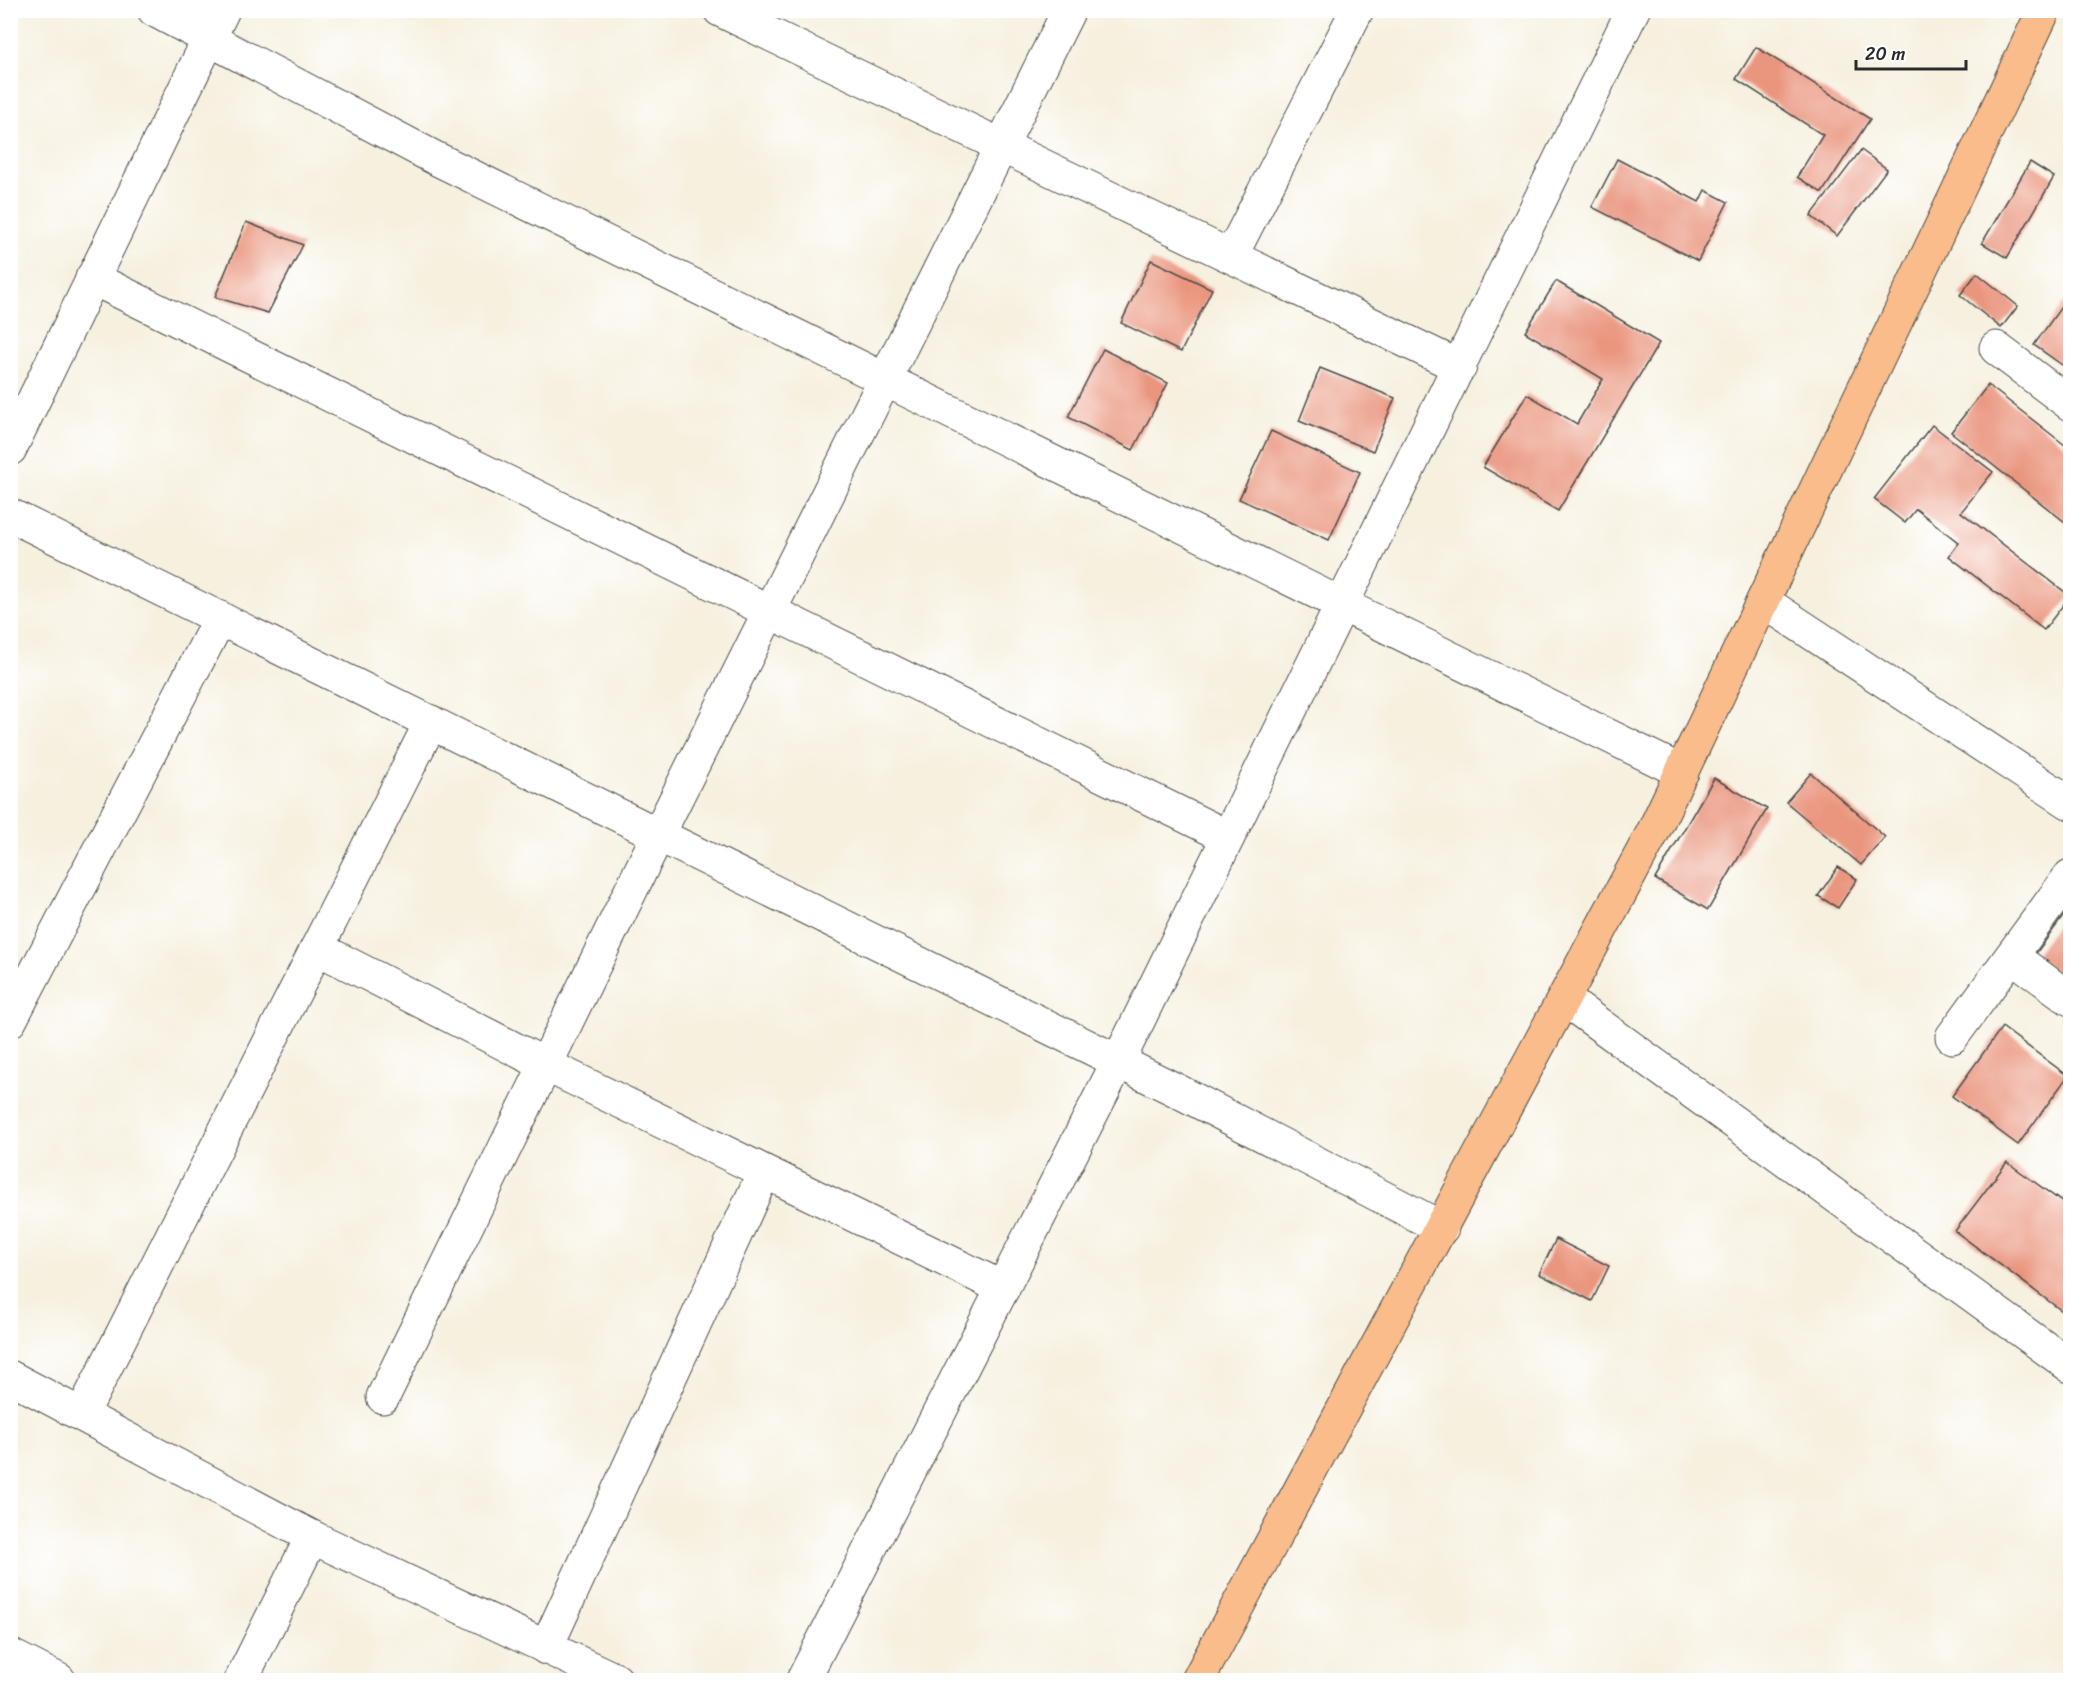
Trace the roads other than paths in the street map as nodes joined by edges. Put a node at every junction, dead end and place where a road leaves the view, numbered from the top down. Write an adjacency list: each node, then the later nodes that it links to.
1 (154, 10): 7 (street)
2 (720, 10): 8 (street)
3 (1069, 10): 8 (street)
4 (1357, 10): 9 (street)
5 (1634, 10): 12 (street)
6 (2044, 10): 17 (main road)
7 (216, 25): 10 (street); 13 (street)
8 (1004, 146): 9 (street); 13 (street)
9 (1231, 256): 12 (street)
10 (92, 278): 15 (street); 19 (street)
11 (1995, 348): 14 (street)
12 (1460, 367): 18 (street)
13 (885, 378): 18 (street); 19 (street)
14 (2070, 404)
15 (10, 449)
16 (10, 515): 20 (street)
17 (1764, 602): 22 (main road); 23 (street)
18 (1342, 603): 22 (street); 25 (street)
19 (770, 611): 24 (street); 25 (street)
20 (220, 618): 21 (street); 31 (street)
21 (431, 722): 24 (street); 27 (street)
22 (1682, 772): 29 (main road)
23 (2070, 803)
24 (658, 835): 33 (street); 34 (street)
25 (1228, 837): 33 (street)
26 (2070, 876): 28 (street)
27 (317, 948): 34 (street); 41 (street)
28 (2013, 957): 30 (street); 32 (street)
29 (1564, 999): 36 (main road); 38 (street)
30 (2070, 999)
31 (10, 1021)
32 (1952, 1037)
33 (1119, 1062): 36 (street); 37 (street)
34 (546, 1065): 35 (street); 40 (street)
35 (764, 1172): 37 (street); 43 (street)
36 (1442, 1228): 49 (main road)
37 (1003, 1288): 48 (street)
38 (2070, 1366)
39 (10, 1377): 41 (street)
40 (383, 1397)
41 (82, 1414): 42 (street)
42 (312, 1537): 43 (street); 46 (street)
43 (546, 1648): 47 (street)
44 (10, 1655): 45 (street)
45 (59, 1680)
46 (241, 1680)
47 (616, 1680)
48 (803, 1680)
49 (1198, 1680)

